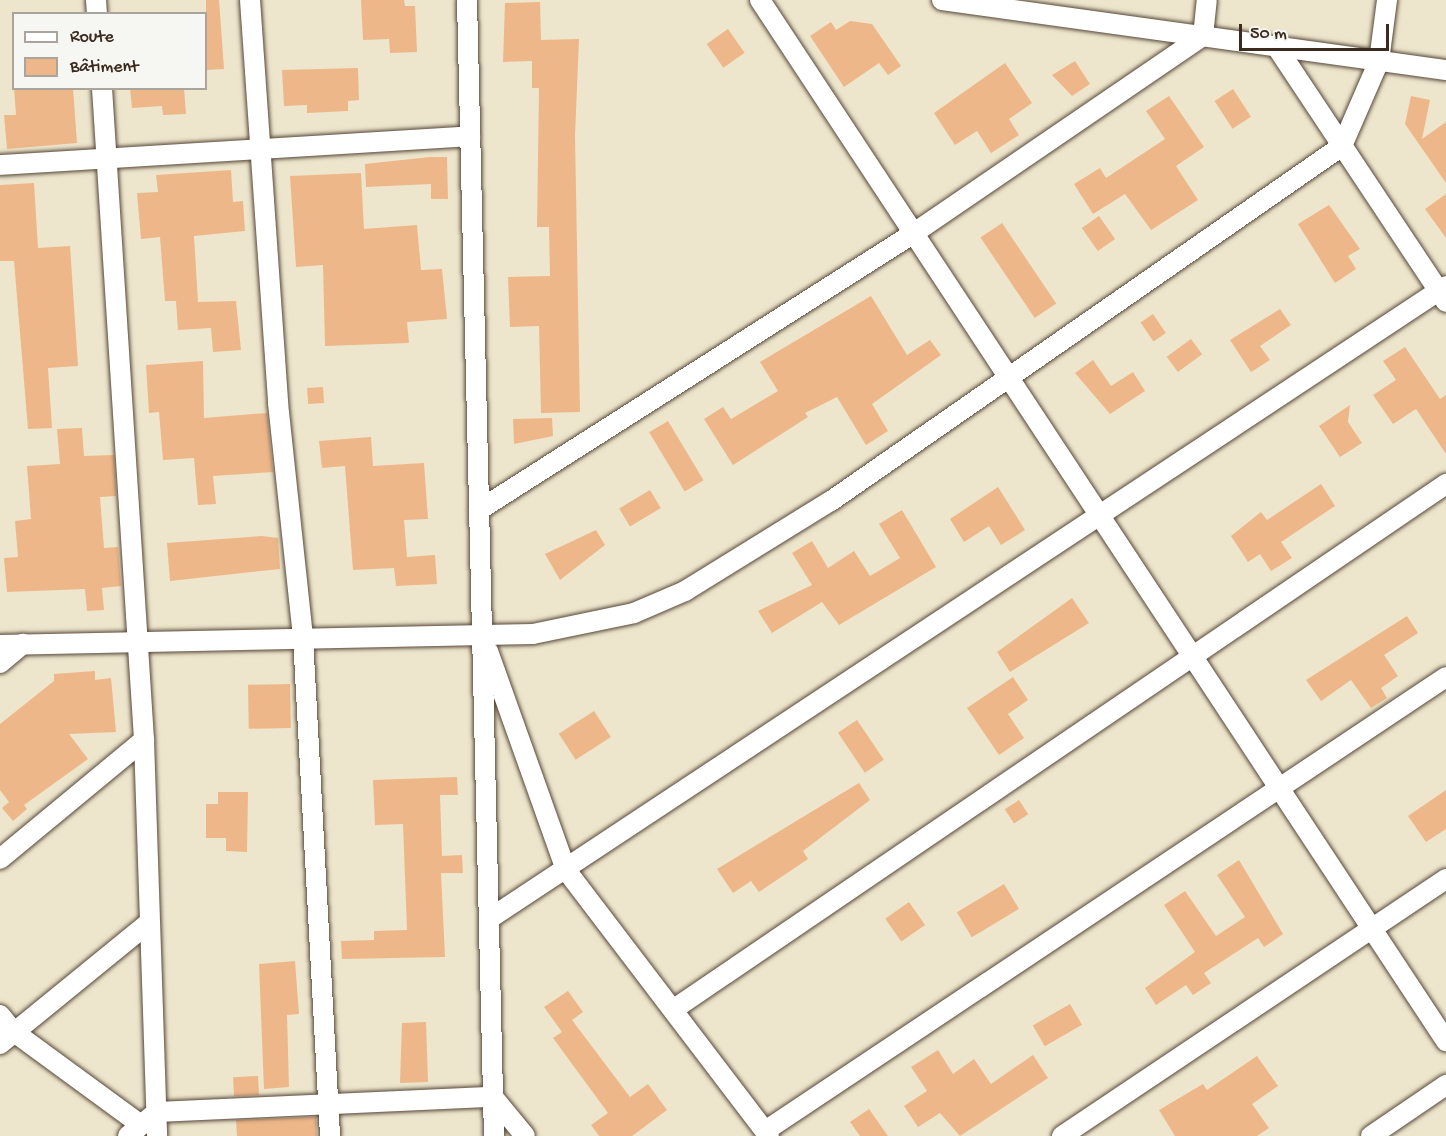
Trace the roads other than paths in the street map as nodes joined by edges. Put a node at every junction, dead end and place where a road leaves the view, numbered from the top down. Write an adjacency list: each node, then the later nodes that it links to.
1 (250, 0): 14 (street)
2 (467, 0): 12 (street)
3 (760, 0): 17 (street)
4 (942, 0): 7 (street)
5 (1207, 0): 7 (street)
6 (1387, 0): 9 (street)
7 (1203, 36): 8 (street); 17 (street)
8 (1276, 46): 9 (street); 13 (street)
9 (1379, 61): 10 (street); 13 (street)
10 (1446, 70)
11 (102, 90): 15 (street)
12 (470, 136): 14 (street); 21 (street)
13 (1342, 146): 18 (street); 19 (street)
14 (256, 149): 15 (street); 24 (street)
15 (107, 158): 16 (street); 27 (street)
16 (0, 165)
17 (914, 233): 19 (street); 21 (street)
18 (1444, 293): 22 (street)
19 (1009, 378): 22 (street); 23 (street)
20 (1446, 484): 28 (street)
21 (479, 510): 23 (street)
22 (1100, 516): 28 (street); 34 (street)
23 (482, 634): 24 (street); 34 (street); 36 (street)
24 (303, 637): 27 (street); 45 (street)
25 (23, 644): 26 (street); 27 (street); 29 (street)
26 (0, 645)
27 (138, 645): 31 (street)
28 (1192, 657): 32 (street); 39 (street)
29 (0, 663)
30 (1446, 677): 32 (street)
31 (144, 740): 33 (street); 37 (street)
32 (1279, 788): 38 (street); 48 (street)
33 (0, 859)
34 (566, 870): 36 (street); 39 (street)
35 (1446, 879): 38 (street)
36 (489, 919): 44 (street)
37 (146, 925): 41 (street); 46 (street)
38 (1372, 928): 42 (street); 52 (street)
39 (674, 1009): 48 (street)
40 (0, 1015): 41 (street)
41 (7, 1038): 47 (street)
42 (1446, 1041)
43 (1446, 1085): 53 (street)
44 (493, 1096): 45 (street); 50 (street); 51 (street)
45 (330, 1101): 46 (street); 49 (street)
46 (157, 1112): 47 (street)
47 (142, 1132)
48 (767, 1134)
49 (330, 1136)
50 (494, 1136)
51 (525, 1136)
52 (1062, 1136)
53 (1371, 1136)

